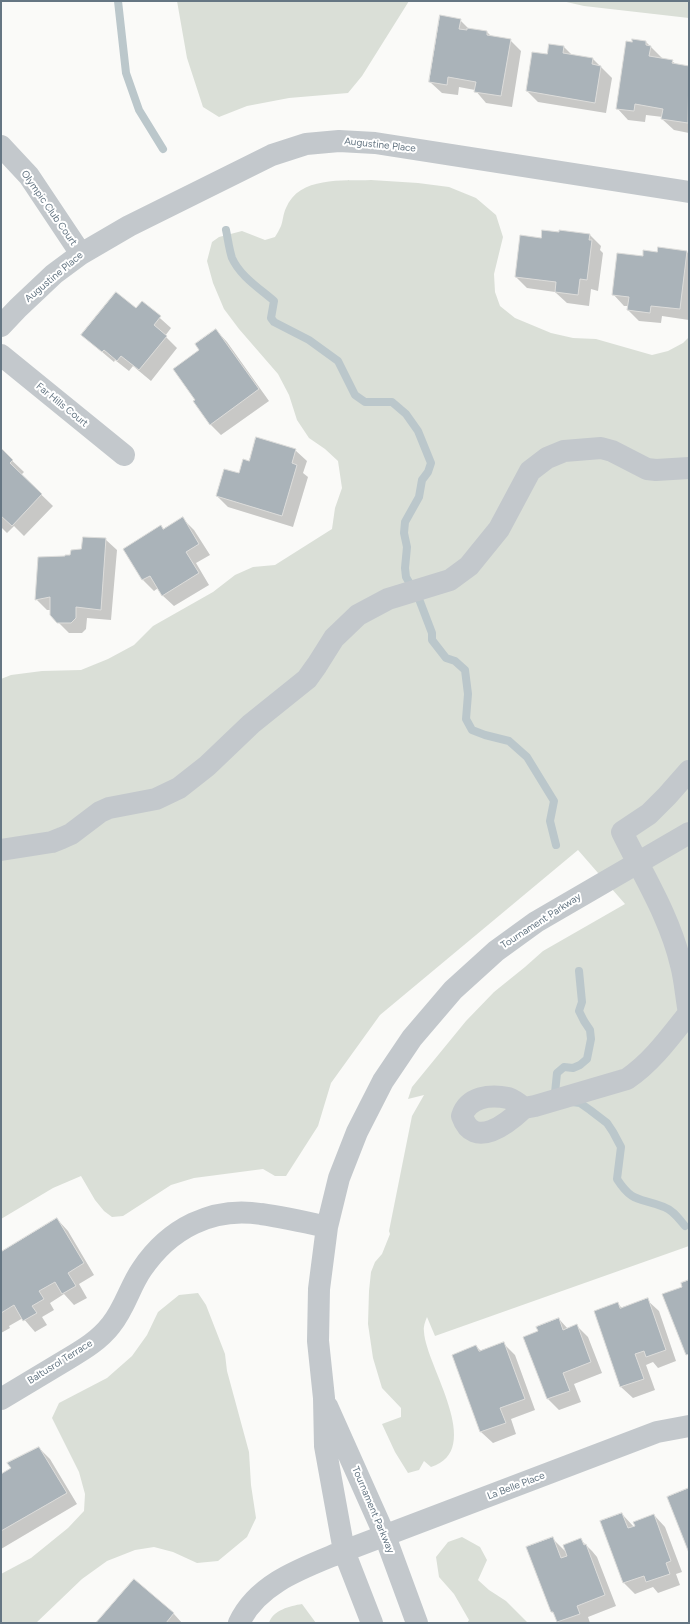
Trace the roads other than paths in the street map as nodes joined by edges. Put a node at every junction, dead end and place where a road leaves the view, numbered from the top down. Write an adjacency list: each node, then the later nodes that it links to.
1 (1, 146): 3 (street, Olympic Club Court)
2 (689, 192): 3 (street, Augustine Place)
3 (81, 254): 4 (street, Augustine Place)
4 (1, 326)
5 (1, 355): 6 (street, Far Hills Court)
6 (124, 455)
7 (689, 468): 10 (street)
8 (689, 771): 11 (street)
9 (689, 833): 11 (street, Tournament Parkway)
10 (1, 850)
11 (637, 862): 12 (street); 14 (street, Tournament Parkway)
12 (689, 1013): 13 (street)
13 (530, 1107)
14 (327, 1227): 15 (street, Tournament Parkway); 16 (street, Baltusrol Terrace)
15 (324, 1398): 18 (street, Tournament Parkway); 19 (street, Tournament Parkway)
16 (1, 1399)
17 (689, 1426): 18 (street, La Belle Place)
18 (385, 1536): 19 (street, La Belle Place); 22 (street, Tournament Parkway)
19 (344, 1551): 20 (street, La Belle Place); 21 (street, Tournament Parkway)
20 (239, 1623)
21 (372, 1623)
22 (417, 1623)

